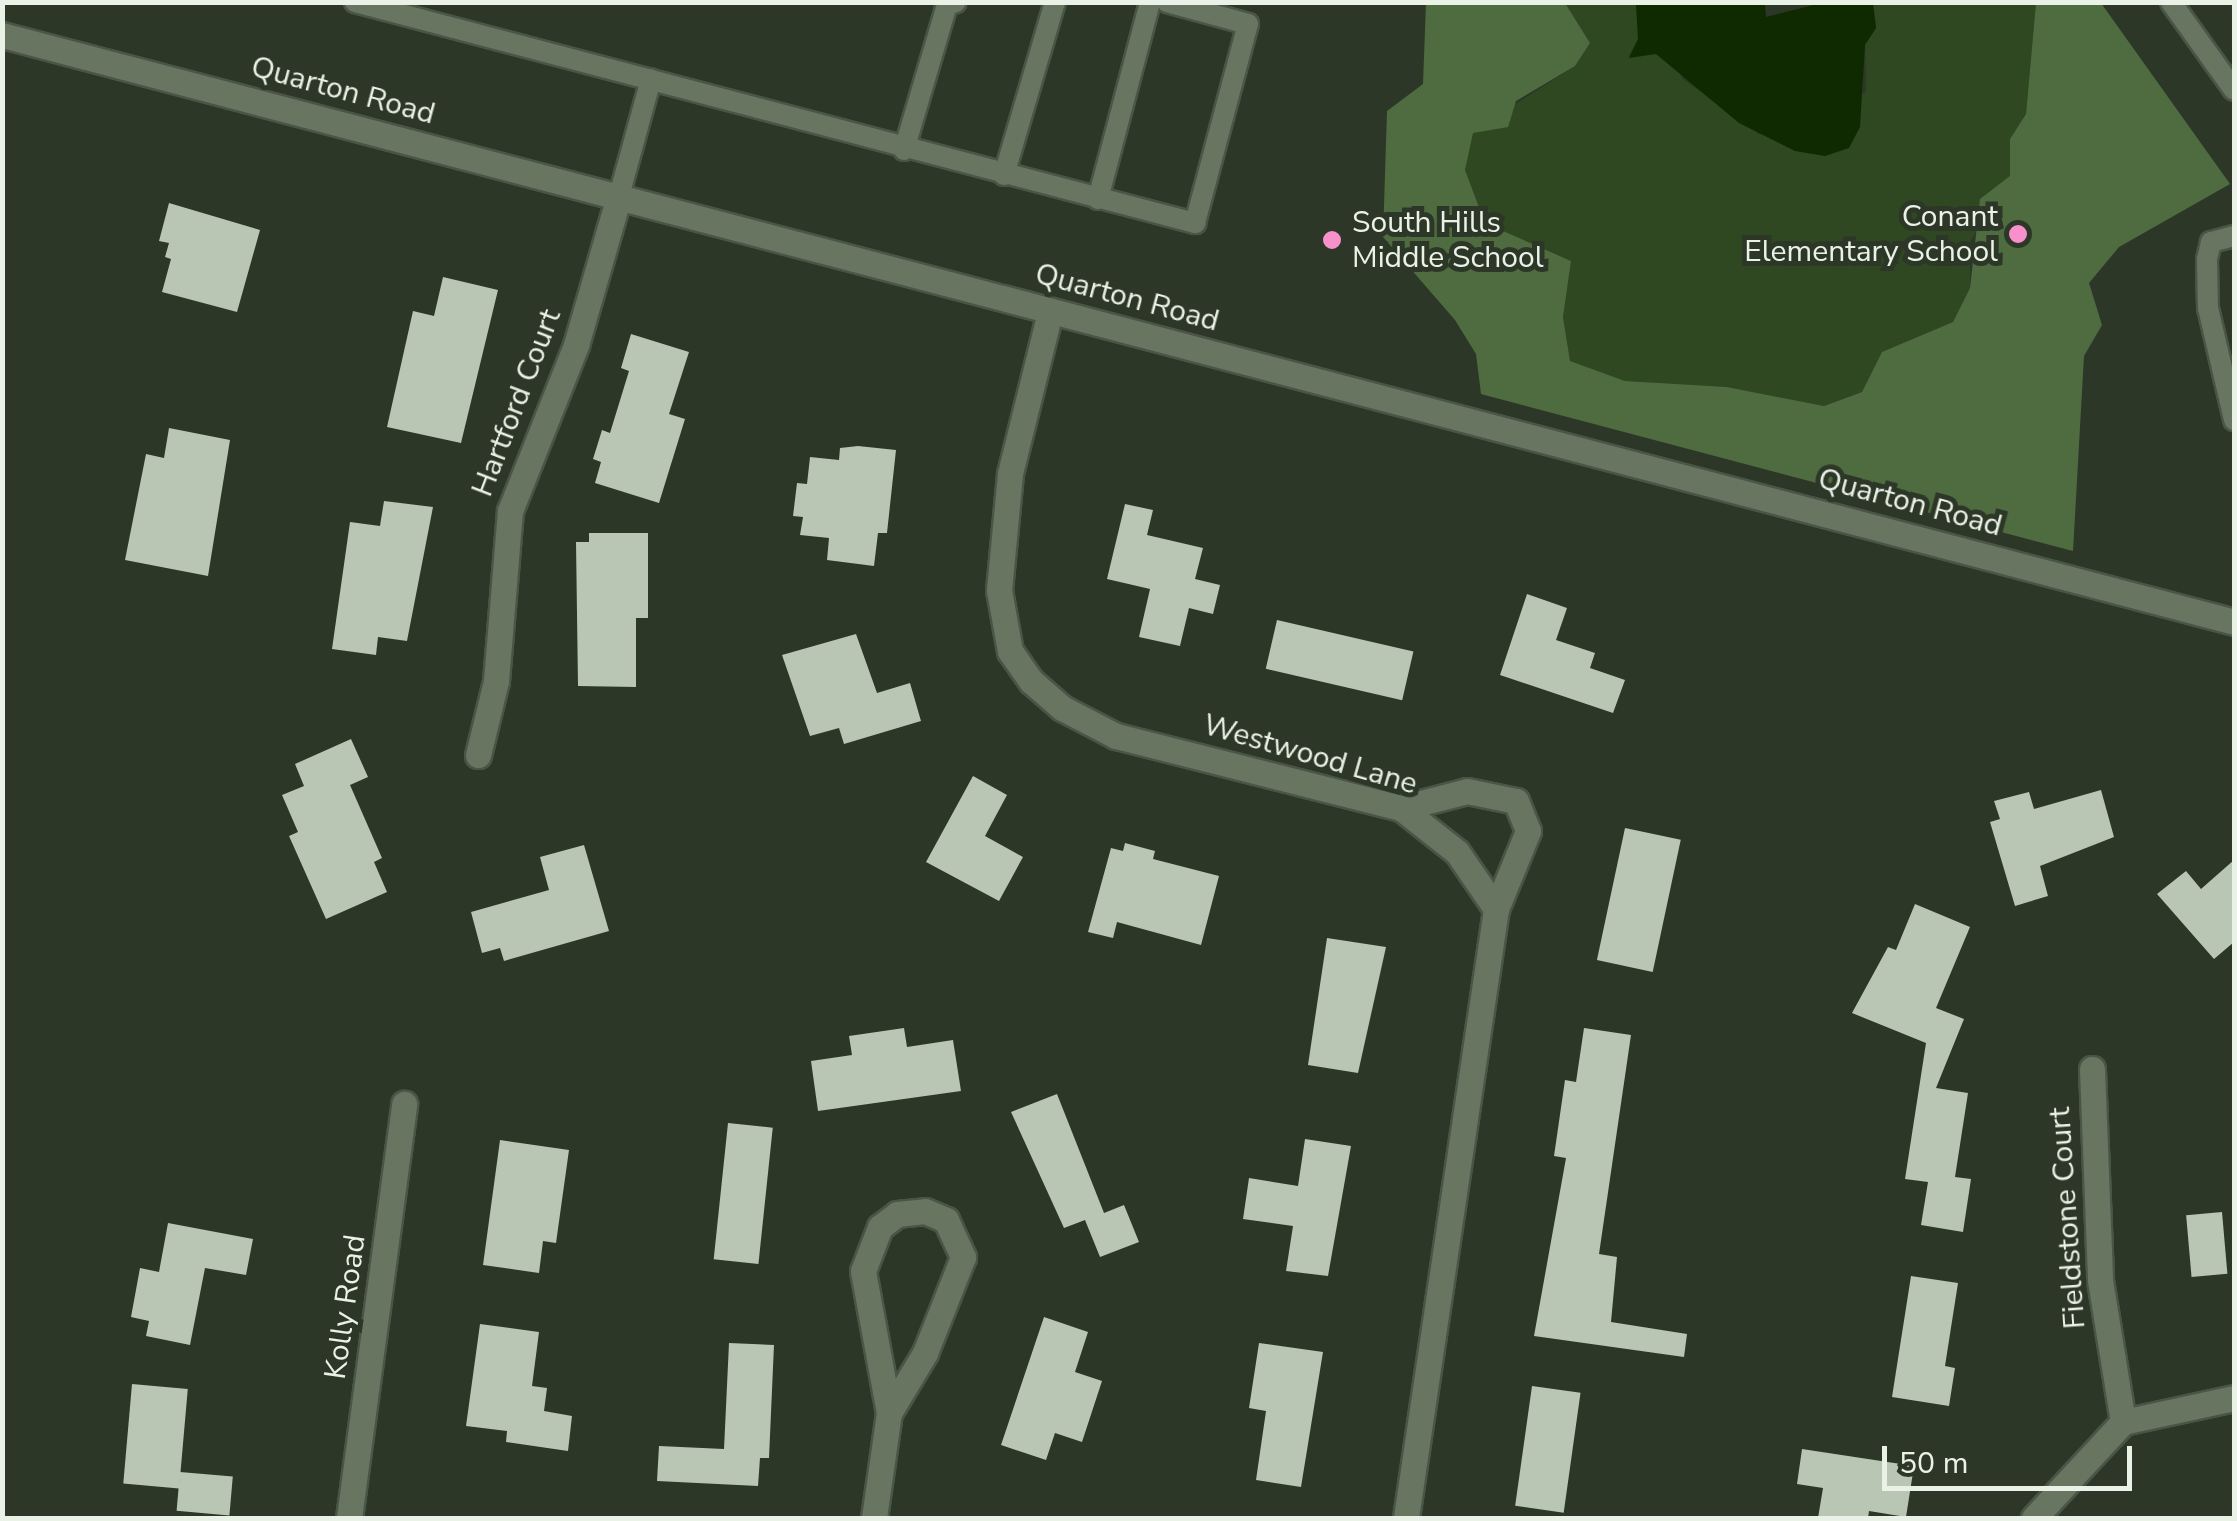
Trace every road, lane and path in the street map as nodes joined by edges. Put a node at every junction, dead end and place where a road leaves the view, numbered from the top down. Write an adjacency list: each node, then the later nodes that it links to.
1 (355, 2): 8 (lane)
2 (956, 2): 10 (lane)
3 (1054, 2): 11 (lane)
4 (1150, 2): 13 (lane)
5 (1167, 2): 13 (lane)
6 (2171, 2): 9 (lane)
7 (2, 35): 12 (street, Quarton Road)
8 (651, 79): 10 (lane); 12 (lane)
9 (2234, 90)
10 (904, 150): 11 (lane)
11 (1004, 175): 13 (lane)
12 (619, 196): 15 (street, Quarton Road); 18 (street, Hartford Court)
13 (1098, 199)
14 (2234, 236): 16 (lane)
15 (1050, 312): 17 (street, Quarton Road); 19 (street, Westwood Lane)
16 (2234, 420)
17 (2234, 622)
18 (478, 755)
19 (1401, 808): 20 (street, Westwood Lane); 20 (street)
20 (1496, 908): 28 (street)
21 (2092, 1068): 25 (street, Fieldstone Court)
22 (404, 1104): 26 (street, Kolly Road)
23 (2234, 1398): 25 (street)
24 (889, 1413): 24 (street); 27 (street)
25 (2123, 1422): 29 (street)
26 (350, 1518)
27 (874, 1518)
28 (1406, 1518)
29 (2034, 1518)

